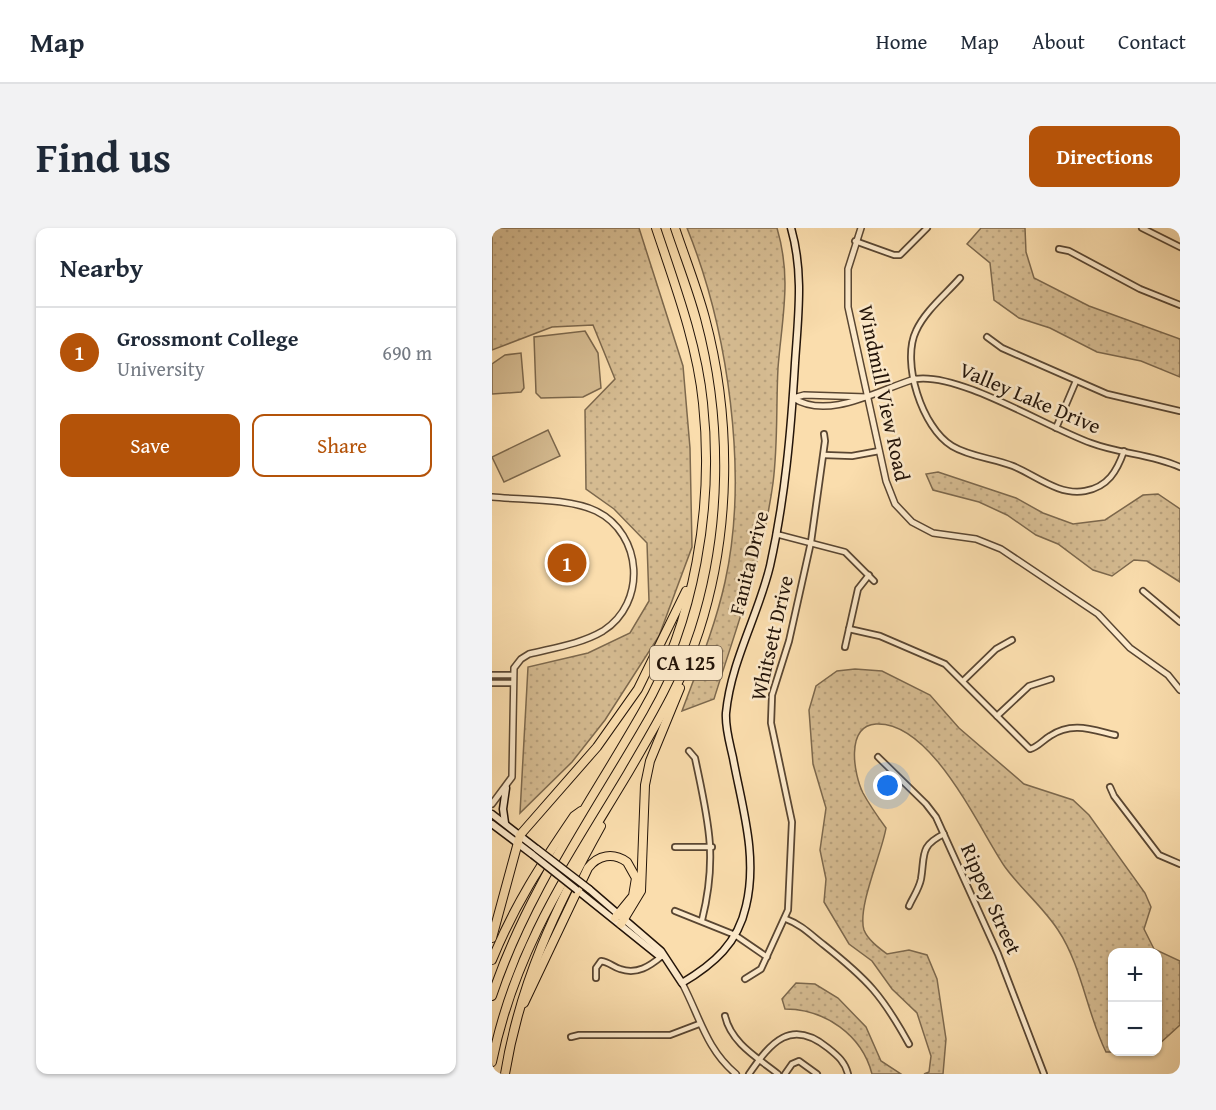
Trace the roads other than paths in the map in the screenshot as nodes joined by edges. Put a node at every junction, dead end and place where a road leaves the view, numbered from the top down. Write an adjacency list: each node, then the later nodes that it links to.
1 (656, 228): 29 (highway, CA 125)
2 (675, 228): 34 (highway, CA 125)
3 (791, 228): 16 (main road, Fanita Drive)
4 (861, 228): 7 (street, Windmill View Road)
5 (927, 228): 7 (street)
6 (1142, 228): 8 (street)
7 (855, 241): 15 (street, Windmill View Road)
8 (1180, 247)
9 (1059, 249): 11 (street)
10 (960, 278): 13 (street)
11 (1180, 304)
12 (987, 337): 14 (street)
13 (915, 379): 15 (street, Valley Lake Drive); 18 (street, Valley Lake Drive); 21 (street)
14 (1076, 381): 17 (street); 18 (street)
15 (867, 397): 16 (street, Valley Lake Drive); 20 (street, Windmill View Road)
16 (793, 398): 25 (main road, Fanita Drive)
17 (1180, 411)
18 (1056, 428): 21 (street, Valley Lake Drive)
19 (824, 434): 22 (street, Whitsett Drive)
20 (879, 451): 22 (street); 42 (street, Windmill View Road)
21 (1124, 451): 23 (street, Valley Lake Drive)
22 (824, 455): 26 (street, Whitsett Drive)
23 (1180, 467)
24 (492, 497): 37 (street)
25 (776, 534): 26 (street); 67 (main road, Fanita Drive)
26 (811, 542): 27 (street); 65 (street, Whitsett Drive)
27 (868, 575): 28 (street); 32 (street)
28 (874, 581)
29 (691, 582): 51 (highway, CA 125); 56 (highway)
30 (1143, 591): 31 (street)
31 (1180, 622)
32 (849, 628): 35 (street); 39 (street)
33 (1012, 640): 39 (street)
34 (694, 646): 47 (highway, CA 125); 64 (highway)
35 (845, 648)
36 (492, 675): 37 (street)
37 (513, 675): 40 (street)
38 (1050, 679): 43 (street)
39 (963, 681): 43 (street)
40 (512, 682): 41 (street); 49 (street)
41 (492, 683)
42 (1180, 690)
43 (997, 716): 44 (street)
44 (1115, 735)
45 (689, 751): 59 (street)
46 (878, 757): 55 (street, Rippey Street)
47 (622, 782): 78 (highway); 82 (highway, CA 125)
48 (1110, 787): 61 (street)
49 (506, 788): 50 (street); 53 (main road)
50 (492, 804)
51 (585, 809): 71 (highway); 75 (highway, CA 125)
52 (492, 814): 53 (main road)
53 (505, 823): 56 (main road)
54 (492, 824): 57 (main road)
55 (944, 834): 62 (street); 90 (street, Rippey Street)
56 (520, 835): 57 (highway); 60 (main road)
57 (518, 844): 60 (main road); 68 (highway)
58 (675, 847): 59 (street)
59 (712, 847): 66 (street)
60 (535, 852): 64 (main road, bridge)
61 (1180, 864)
62 (909, 906)
63 (675, 911): 66 (street)
64 (620, 918): 69 (main road); 78 (highway)
65 (786, 919): 70 (street, Whitsett Drive); 80 (street)
66 (702, 920): 67 (street)
67 (735, 936): 70 (street); 74 (main road, Fanita Drive)
68 (492, 938)
69 (662, 956): 72 (street); 74 (main road)
70 (767, 957): 73 (street, Whitsett Drive)
71 (492, 960)
72 (596, 978)
73 (745, 979)
74 (682, 983): 77 (street)
75 (492, 996)
76 (725, 1016): 81 (street)
77 (699, 1024): 79 (street); 84 (street)
78 (512, 1032): 83 (highway)
79 (571, 1037)
80 (909, 1044)
81 (759, 1059): 85 (street); 86 (street); 89 (street)
82 (492, 1062)
83 (505, 1074)
84 (736, 1074)
85 (749, 1074)
86 (778, 1074)
87 (785, 1074): 88 (street)
88 (817, 1074)
89 (848, 1074)
90 (1044, 1074)

